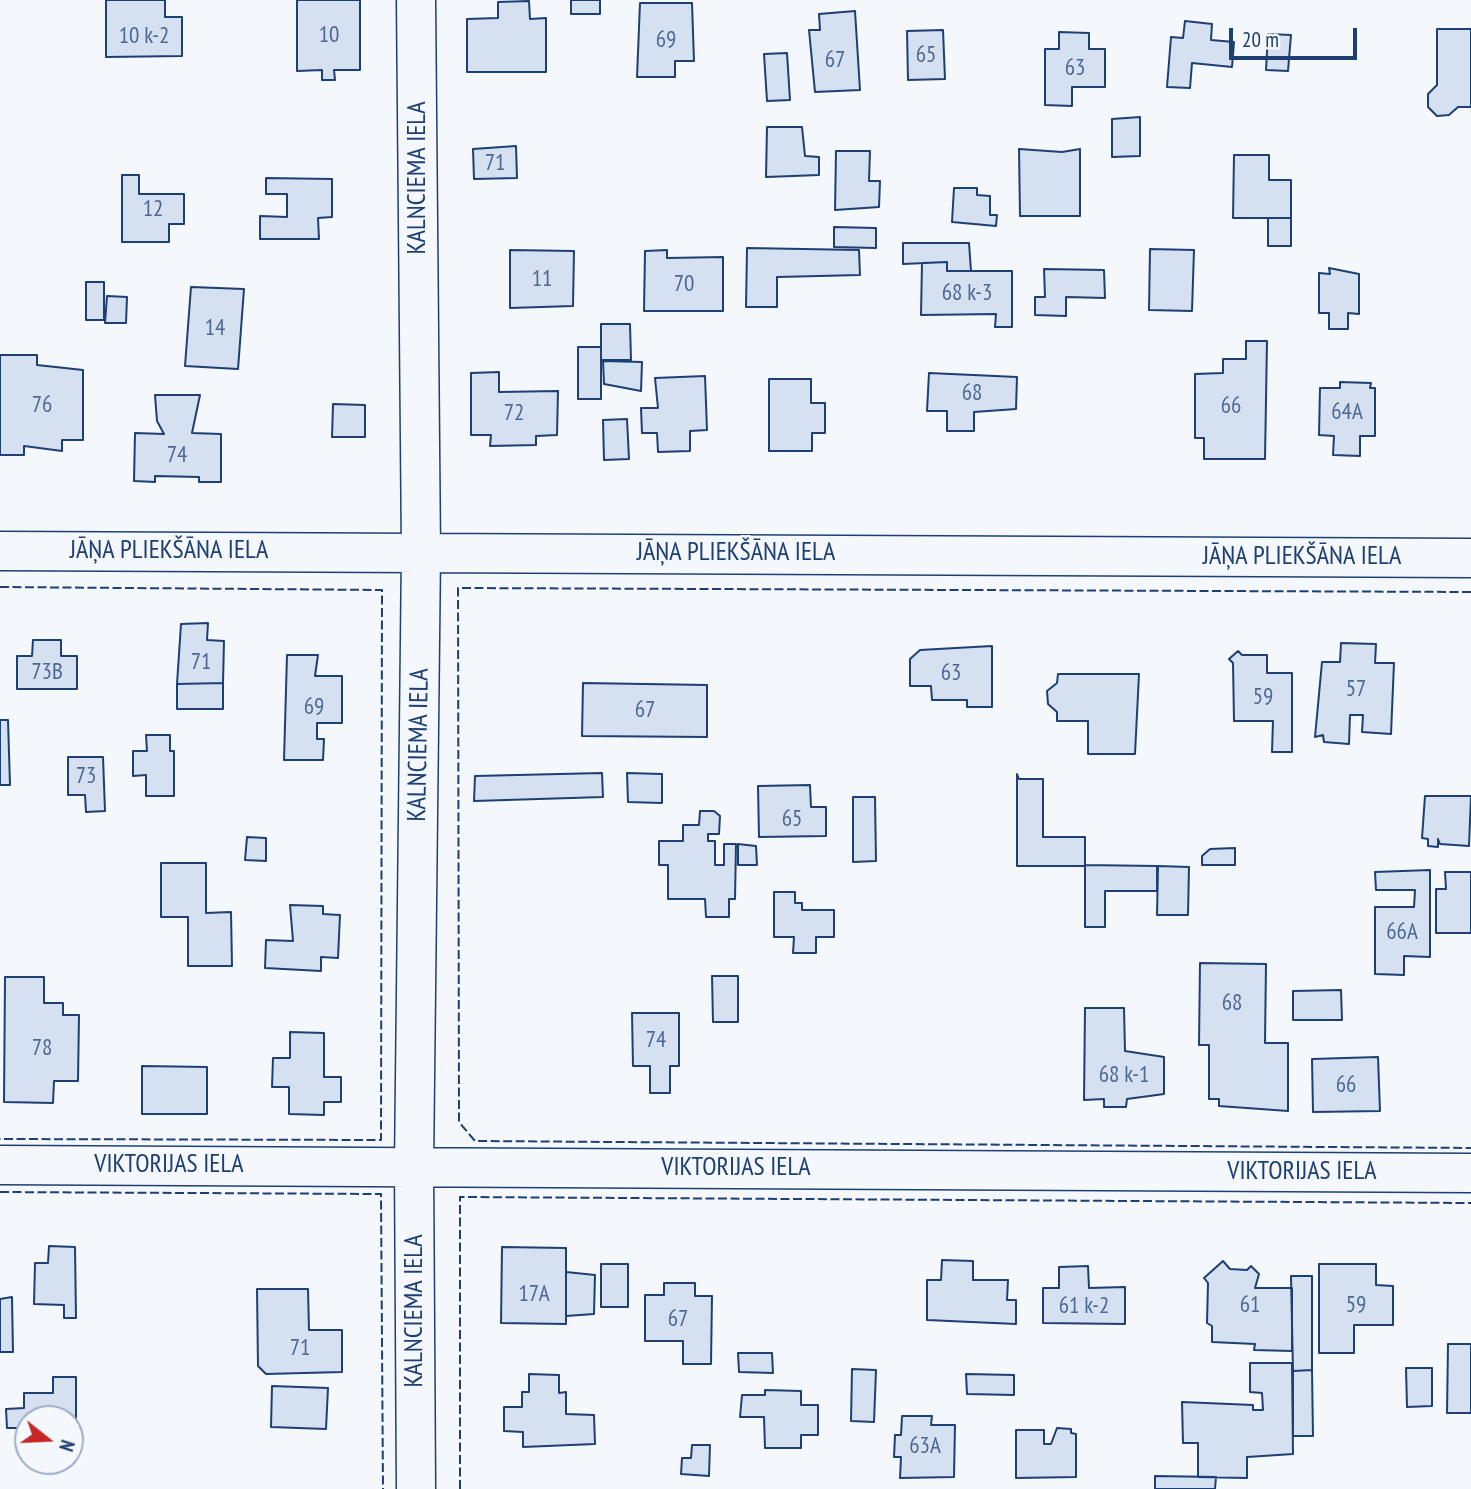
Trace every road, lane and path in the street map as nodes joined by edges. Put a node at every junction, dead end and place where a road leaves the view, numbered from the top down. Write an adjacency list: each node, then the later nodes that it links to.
1 (416, 0): 3 (street, KALNCIEMA IELA)
2 (0, 551): 3 (street, JĀŅA PLIEKŠĀNA IELA)
3 (421, 552): 4 (street, JĀŅA PLIEKŠĀNA IELA); 6 (street, KALNCIEMA IELA)
4 (1471, 558)
5 (0, 1165): 6 (street, VIKTORIJAS IELA)
6 (414, 1167): 7 (street, VIKTORIJAS IELA); 8 (street, KALNCIEMA IELA)
7 (1471, 1173)
8 (416, 1489)

